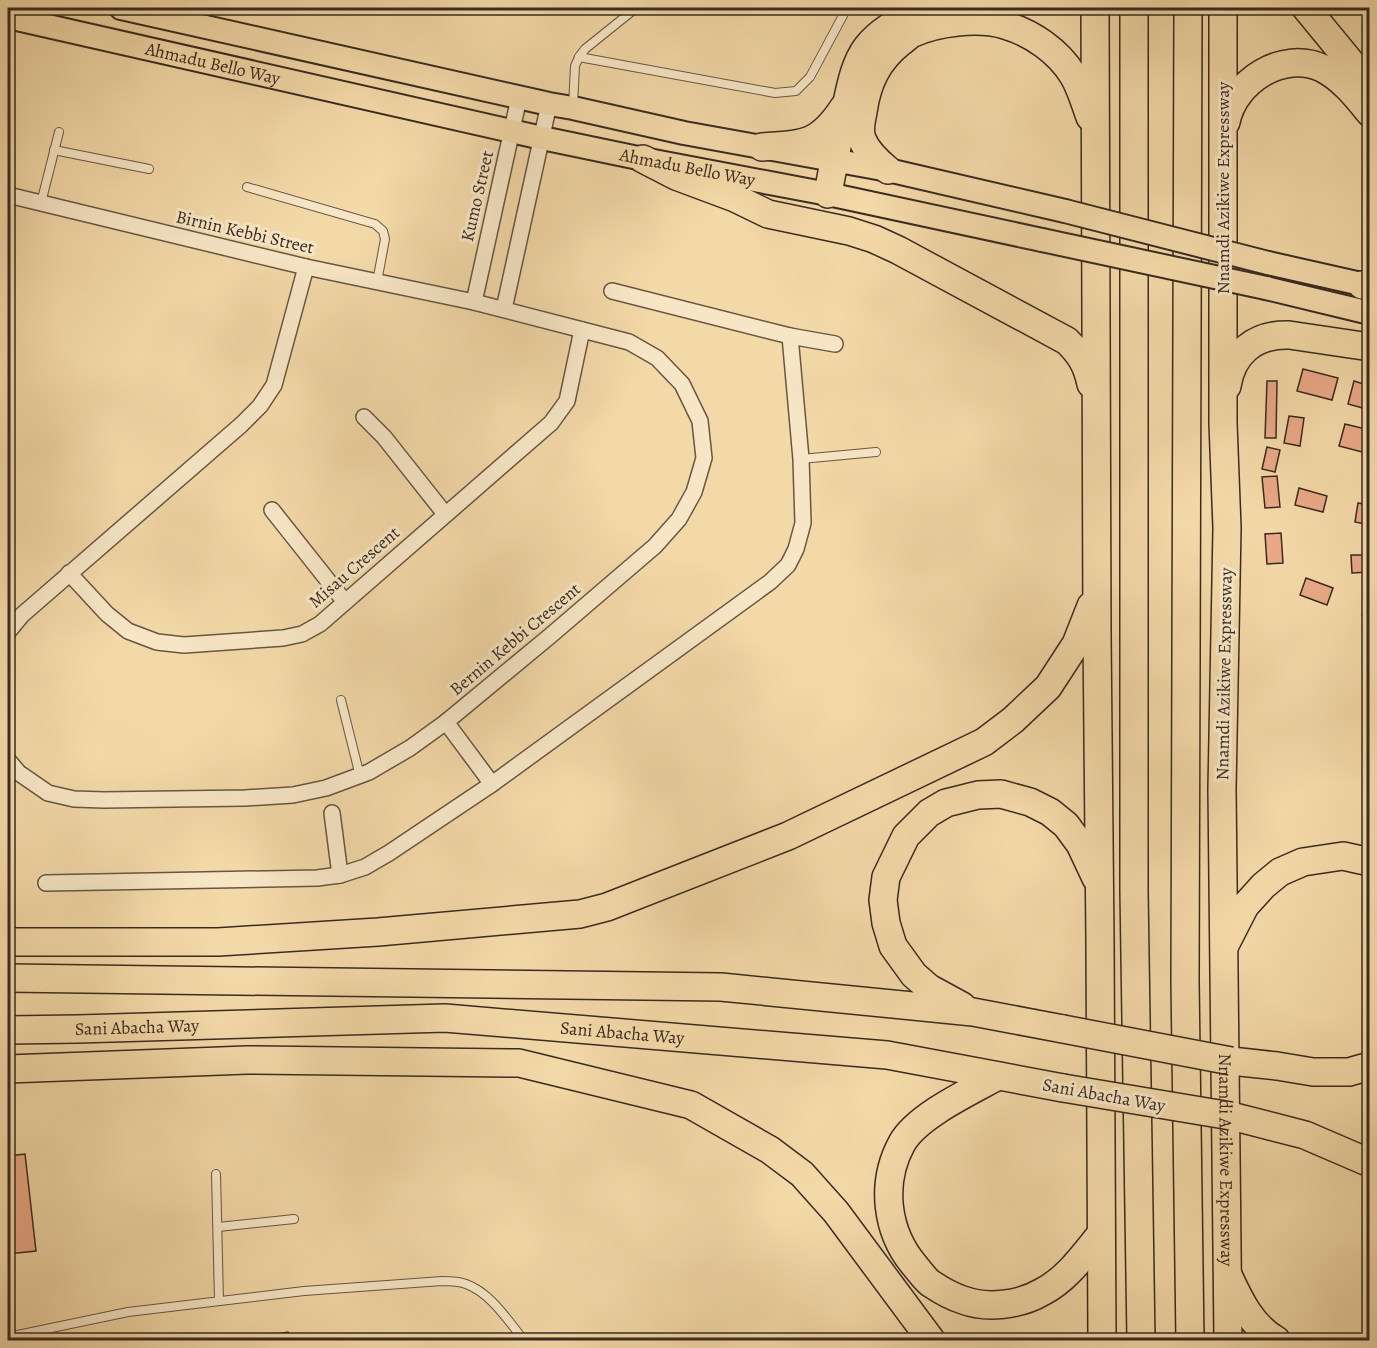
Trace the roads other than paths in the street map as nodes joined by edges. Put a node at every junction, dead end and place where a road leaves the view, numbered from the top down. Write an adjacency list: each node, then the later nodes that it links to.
1 (121, 8): 13 (main road, Ahmadu Bello Way)
2 (636, 8): 11 (lane)
3 (847, 8): 11 (lane)
4 (935, 8): 14 (highway)
5 (1095, 8): 24 (highway)
6 (1134, 8): 67 (highway)
7 (1188, 8): 72 (highway, Nnamdi Azikiwe Expressway)
8 (1223, 8): 21 (highway, Nnamdi Azikiwe Expressway)
9 (1306, 8): 12 (highway)
10 (8, 16): 18 (main road, Ahmadu Bello Way)
11 (579, 57): 16 (lane)
12 (1370, 86)
13 (519, 98): 15 (main road, Ahmadu Bello Way); 18 (street, Kumo Street)
14 (847, 101): 22 (highway); 26 (highway)
15 (549, 104): 16 (main road, Ahmadu Bello Way); 20 (street)
16 (573, 108): 22 (main road, Ahmadu Bello Way)
17 (1370, 113): 21 (highway)
18 (512, 131): 20 (main road, Ahmadu Bello Way); 37 (street, Kumo Street)
19 (59, 132): 23 (lane)
20 (542, 138): 25 (main road, Ahmadu Bello Way); 38 (street)
21 (1223, 141): 46 (highway, Nnamdi Azikiwe Expressway)
22 (762, 147): 26 (main road, Ahmadu Bello Way)
23 (54, 150): 27 (lane); 32 (lane)
24 (1096, 151): 28 (highway); 45 (highway)
25 (643, 159): 30 (main road, Ahmadu Bello Way); 45 (highway)
26 (834, 160): 28 (main road, Ahmadu Bello Way); 30 (highway)
27 (149, 169)
28 (888, 170): 35 (main road, Ahmadu Bello Way, bridge)
29 (247, 186): 34 (lane)
30 (828, 194): 39 (main road, Ahmadu Bello Way, bridge)
31 (8, 195): 32 (street, Birnin Kebbi Street)
32 (41, 203): 33 (street, Birnin Kebbi Street)
33 (306, 267): 34 (street, Birnin Kebbi Street); 51 (street)
34 (377, 282): 37 (street, Birnin Kebbi Street)
35 (1367, 286)
36 (612, 291): 41 (street)
37 (474, 302): 38 (street, Bernin Kebbi Crescent)
38 (504, 309): 40 (street, Bernin Kebbi Crescent)
39 (1370, 313)
40 (582, 330): 50 (street, Misau Crescent); 57 (street, Bernin Kebbi Crescent)
41 (790, 336): 42 (street); 48 (street)
42 (835, 344)
43 (1370, 347): 46 (highway)
44 (364, 417): 50 (street)
45 (1097, 421): 52 (highway)
46 (1223, 423): 61 (highway, Nnamdi Azikiwe Expressway)
47 (876, 452): 48 (lane)
48 (801, 459): 60 (street)
49 (272, 510): 53 (street)
50 (445, 514): 53 (street, Misau Crescent)
51 (69, 573): 53 (street, Misau Crescent); 54 (street)
52 (1097, 593): 55 (highway); 69 (highway)
53 (345, 602)
54 (8, 632)
55 (1096, 634): 66 (highway); 67 (highway)
56 (341, 700): 59 (lane)
57 (446, 722): 59 (street, Bernin Kebbi Crescent); 60 (street)
58 (8, 760): 59 (street, Bernin Kebbi Crescent)
59 (360, 776)
60 (492, 784): 64 (street)
61 (1222, 789): 70 (highway, Nnamdi Azikiwe Expressway); 72 (highway)
62 (332, 813): 64 (street)
63 (1370, 862): 70 (highway)
64 (340, 875): 65 (street)
65 (46, 883)
66 (1099, 885): 73 (highway); 84 (highway)
67 (1134, 891): 91 (highway)
68 (8, 942): 69 (highway)
69 (218, 942): 71 (highway)
70 (1223, 948): 85 (highway, Nnamdi Azikiwe Expressway)
71 (14, 978): 73 (highway)
72 (1185, 981): 92 (highway, Nnamdi Azikiwe Expressway)
73 (973, 1012): 77 (highway, bridge)
74 (78, 1029): 75 (highway, Sani Abacha Way); 76 (highway); 79 (highway, Sani Abacha Way)
75 (8, 1030)
76 (247, 1060): 78 (highway); 89 (highway)
77 (1370, 1066)
78 (8, 1069)
79 (998, 1076): 80 (highway, Sani Abacha Way, bridge); 84 (highway)
80 (1370, 1163)
81 (216, 1174): 83 (lane)
82 (294, 1219): 83 (lane)
83 (218, 1227): 86 (lane)
84 (1100, 1235): 90 (highway)
85 (1227, 1272): 93 (highway, Nnamdi Azikiwe Expressway); 94 (highway)
86 (219, 1301): 87 (lane); 88 (lane)
87 (8, 1337)
88 (524, 1341)
89 (931, 1341)
90 (1101, 1341)
91 (1141, 1341)
92 (1190, 1341)
93 (1228, 1341)
94 (1276, 1341)

